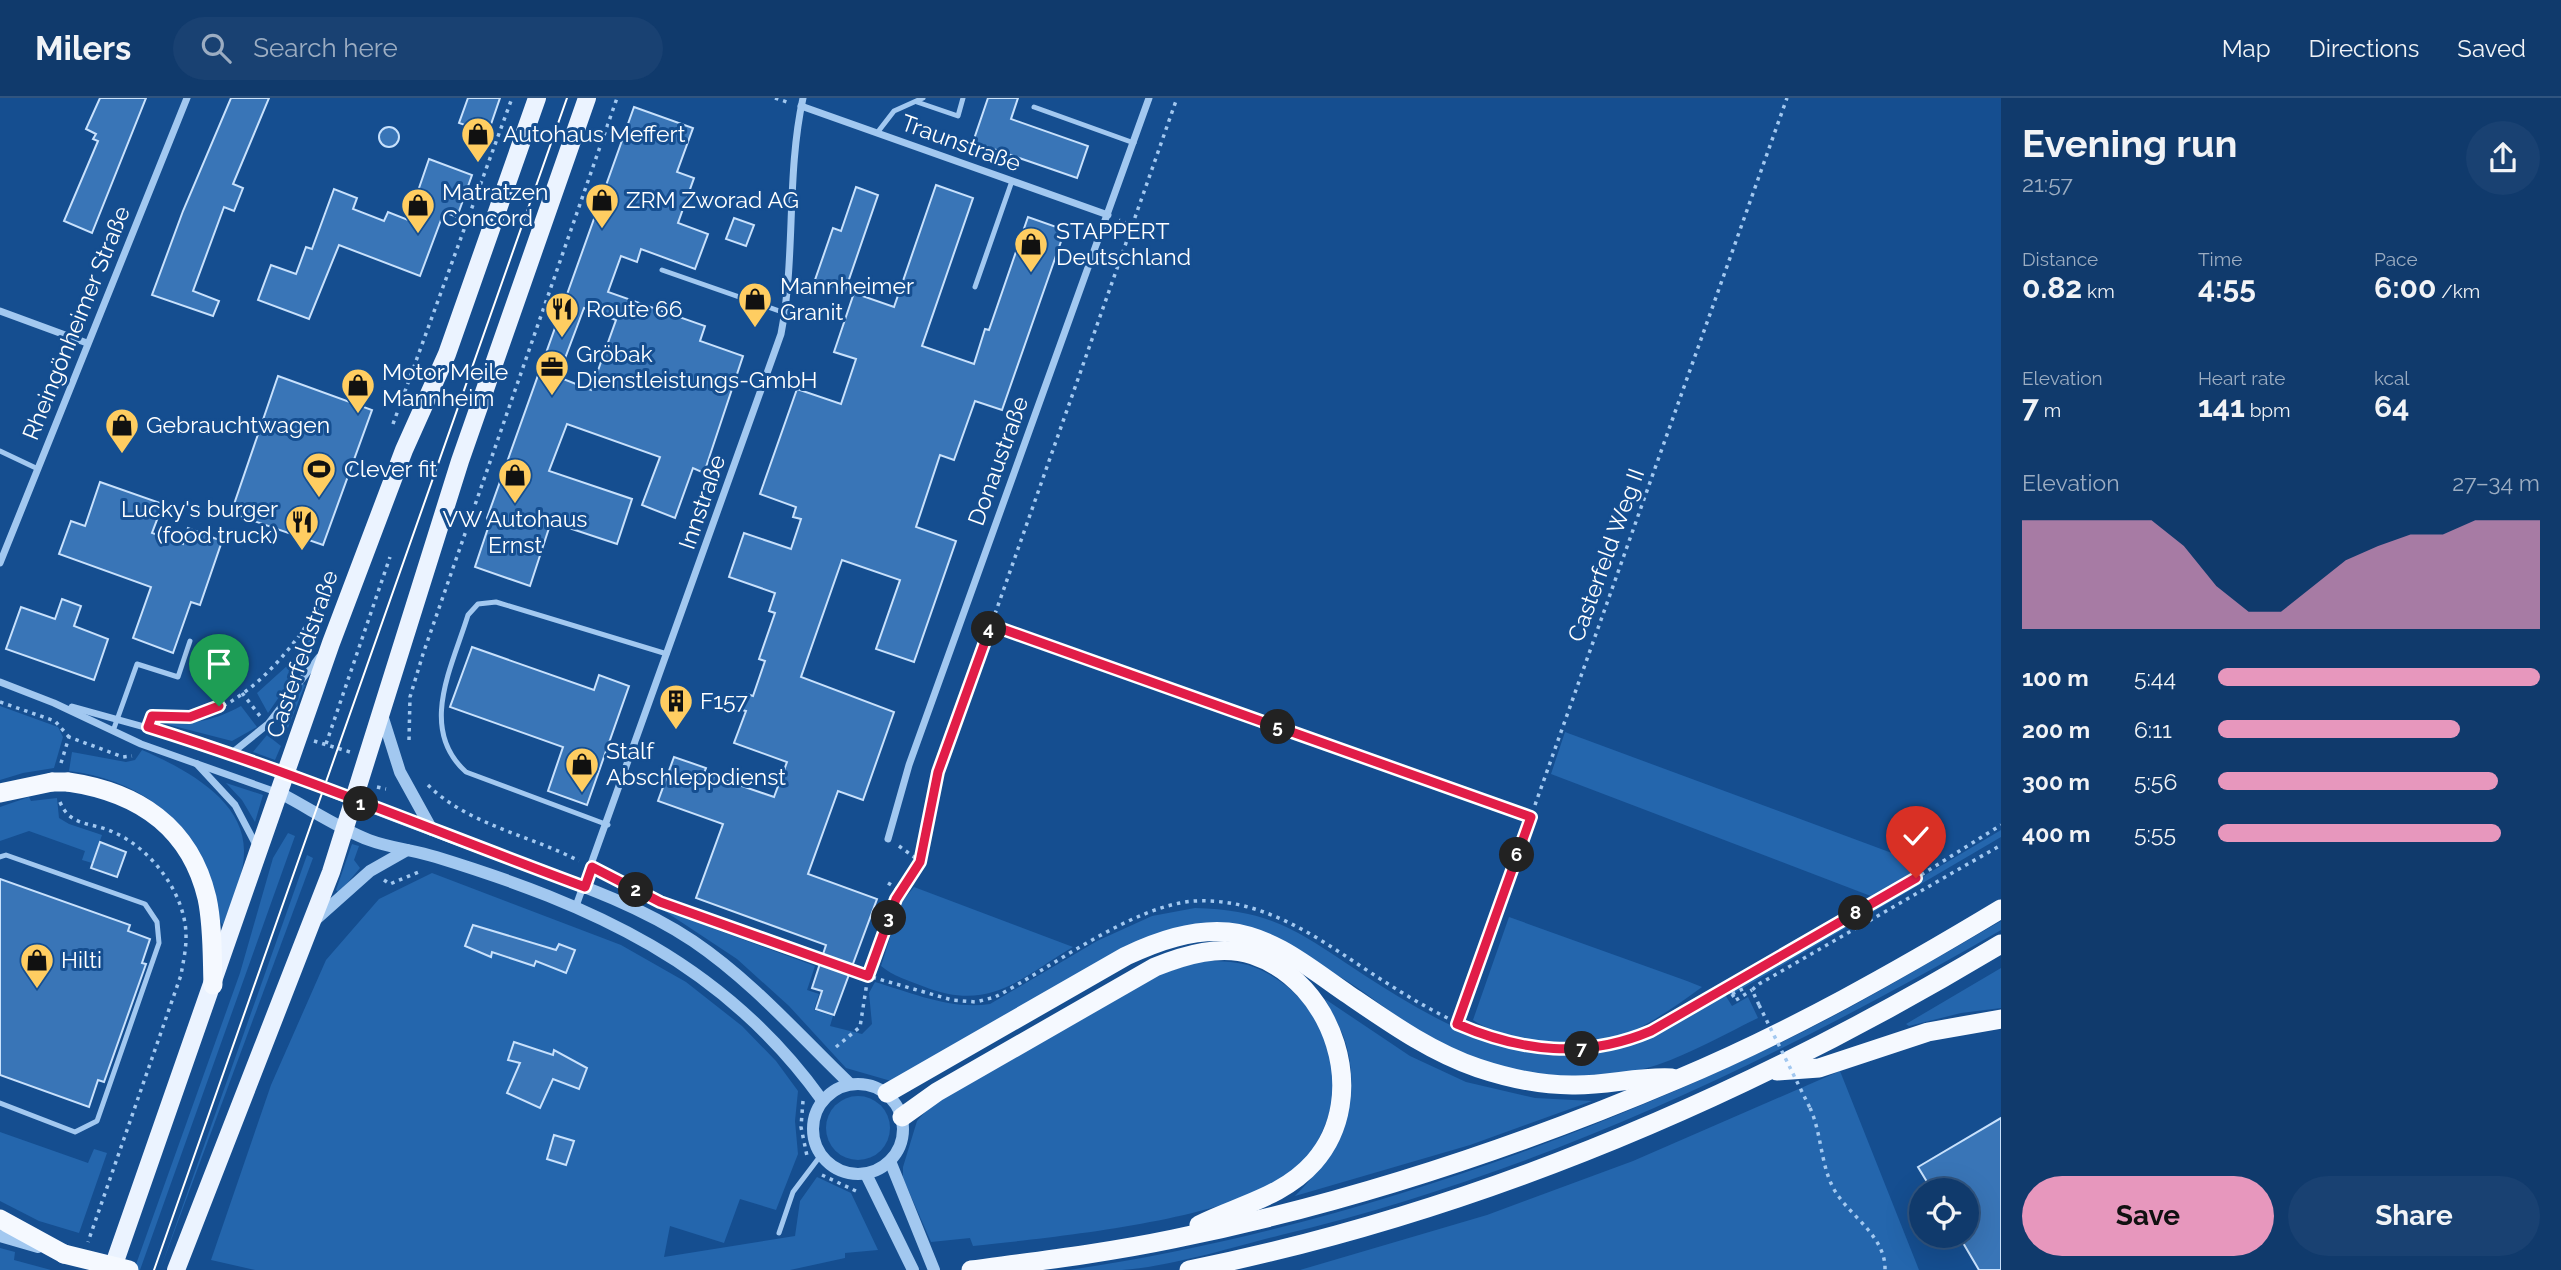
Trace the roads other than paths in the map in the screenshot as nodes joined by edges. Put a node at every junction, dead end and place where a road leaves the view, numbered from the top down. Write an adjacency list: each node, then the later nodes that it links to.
1 (187, 98): 17 (street, Rheingönheimer Straße)
2 (537, 98): 23 (main road, Casterfeldstraße)
3 (587, 98): 27 (main road)
4 (963, 98): 6 (lane)
5 (1149, 98): 10 (street, Donaustraße)
6 (920, 100): 9 (lane)
7 (802, 102): 9 (street, Traunstraße); 16 (street, Innstraße)
8 (1034, 107): 10 (lane)
9 (877, 133): 11 (street, Traunstraße)
10 (1133, 142): 12 (street, Donaustraße)
11 (1012, 181): 12 (street, Traunstraße); 14 (lane)
12 (1108, 215): 40 (street, Donaustraße)
13 (662, 270): 16 (lane)
14 (975, 287)
15 (0, 311): 17 (street)
16 (785, 313): 24 (street, Innstraße)
17 (87, 343): 19 (street, Rheingönheimer Straße)
18 (0, 451): 19 (lane)
19 (38, 469): 20 (street, Rheingönheimer Straße)
20 (0, 562)
21 (991, 625): 36 (lane)
22 (190, 641): 28 (lane)
23 (331, 643): 30 (street); 32 (main road, Casterfeldstraße)
24 (668, 654): 37 (street, Innstraße); 37 (lane)
25 (0, 682): 26 (street)
26 (54, 703): 28 (street); 29 (street)
27 (382, 715): 35 (main road); 39 (street)
28 (117, 719): 29 (lane); 30 (street)
29 (113, 731): 31 (street)
30 (232, 753): 32 (street)
31 (197, 763): 34 (street); 42 (street)
32 (287, 773): 34 (main road, Casterfeldstraße); 35 (street)
33 (0, 793): 49 (highway)
34 (280, 793): 38 (street); 42 (main road, Casterfeldstraße)
35 (354, 801): 38 (main road); 39 (street)
36 (1531, 817)
37 (608, 825): 44 (street, Innstraße)
38 (345, 827): 41 (street); 47 (main road)
39 (432, 830): 44 (street)
40 (888, 839)
41 (407, 850): 45 (street); 47 (street)
42 (259, 852): 49 (main road, Casterfeldstraße)
43 (0, 857): 56 (lane)
44 (585, 887): 45 (street, Innstraße); 53 (street)
45 (576, 906): 55 (street)
46 (2001, 909): 52 (highway)
47 (312, 923): 68 (main road)
48 (2001, 944): 51 (highway)
49 (213, 985): 66 (main road, Casterfeldstraße)
50 (2001, 1019): 51 (highway)
51 (1766, 1072): 72 (highway)
52 (1680, 1079): 54 (highway); 64 (highway)
53 (850, 1084): 54 (street); 55 (street)
54 (887, 1093): 57 (street)
55 (822, 1100): 58 (street)
56 (0, 1104)
57 (902, 1116): 59 (street); 64 (highway)
58 (821, 1155): 60 (street); 62 (lane)
59 (890, 1161): 60 (street); 70 (street)
60 (866, 1174): 69 (street)
61 (0, 1219): 65 (highway)
62 (779, 1233)
63 (0, 1236): 65 (street)
64 (1171, 1239): 71 (highway)
65 (60, 1253): 67 (highway, bridge)
66 (112, 1270)
67 (129, 1270)
68 (176, 1270)
69 (913, 1270)
70 (934, 1270)
71 (971, 1270)
72 (1189, 1270)

